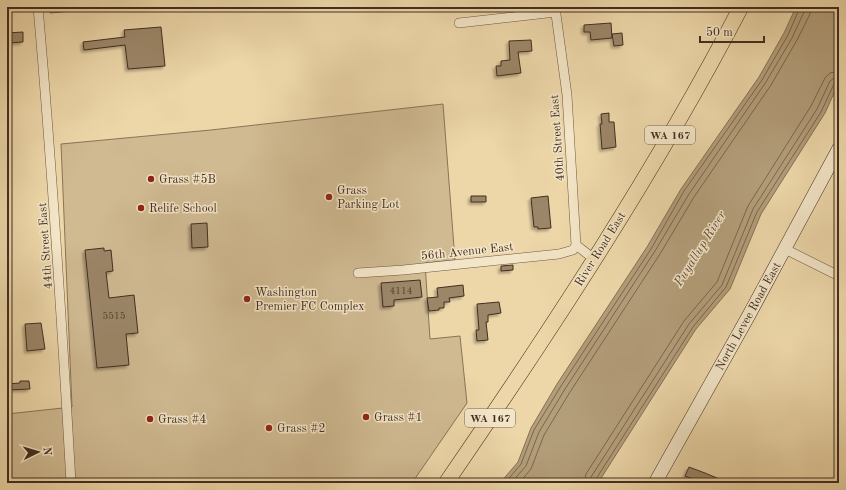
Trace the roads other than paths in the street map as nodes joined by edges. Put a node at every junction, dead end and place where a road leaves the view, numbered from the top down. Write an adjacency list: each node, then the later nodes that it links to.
1 (38, 7): 11 (street, 44th Street East)
2 (741, 7): 8 (main road, River Road East / WA 167)
3 (556, 10): 4 (street); 6 (street, 40th Street East)
4 (458, 22)
5 (839, 148): 7 (street, North Levee Road East)
6 (576, 245): 8 (street); 9 (street, 56th Avenue East)
7 (785, 249): 10 (street); 13 (street, North Levee Road East)
8 (594, 259): 12 (main road, River Road East / WA 167)
9 (358, 273)
10 (839, 276)
11 (71, 483)
12 (446, 483)
13 (655, 483)

